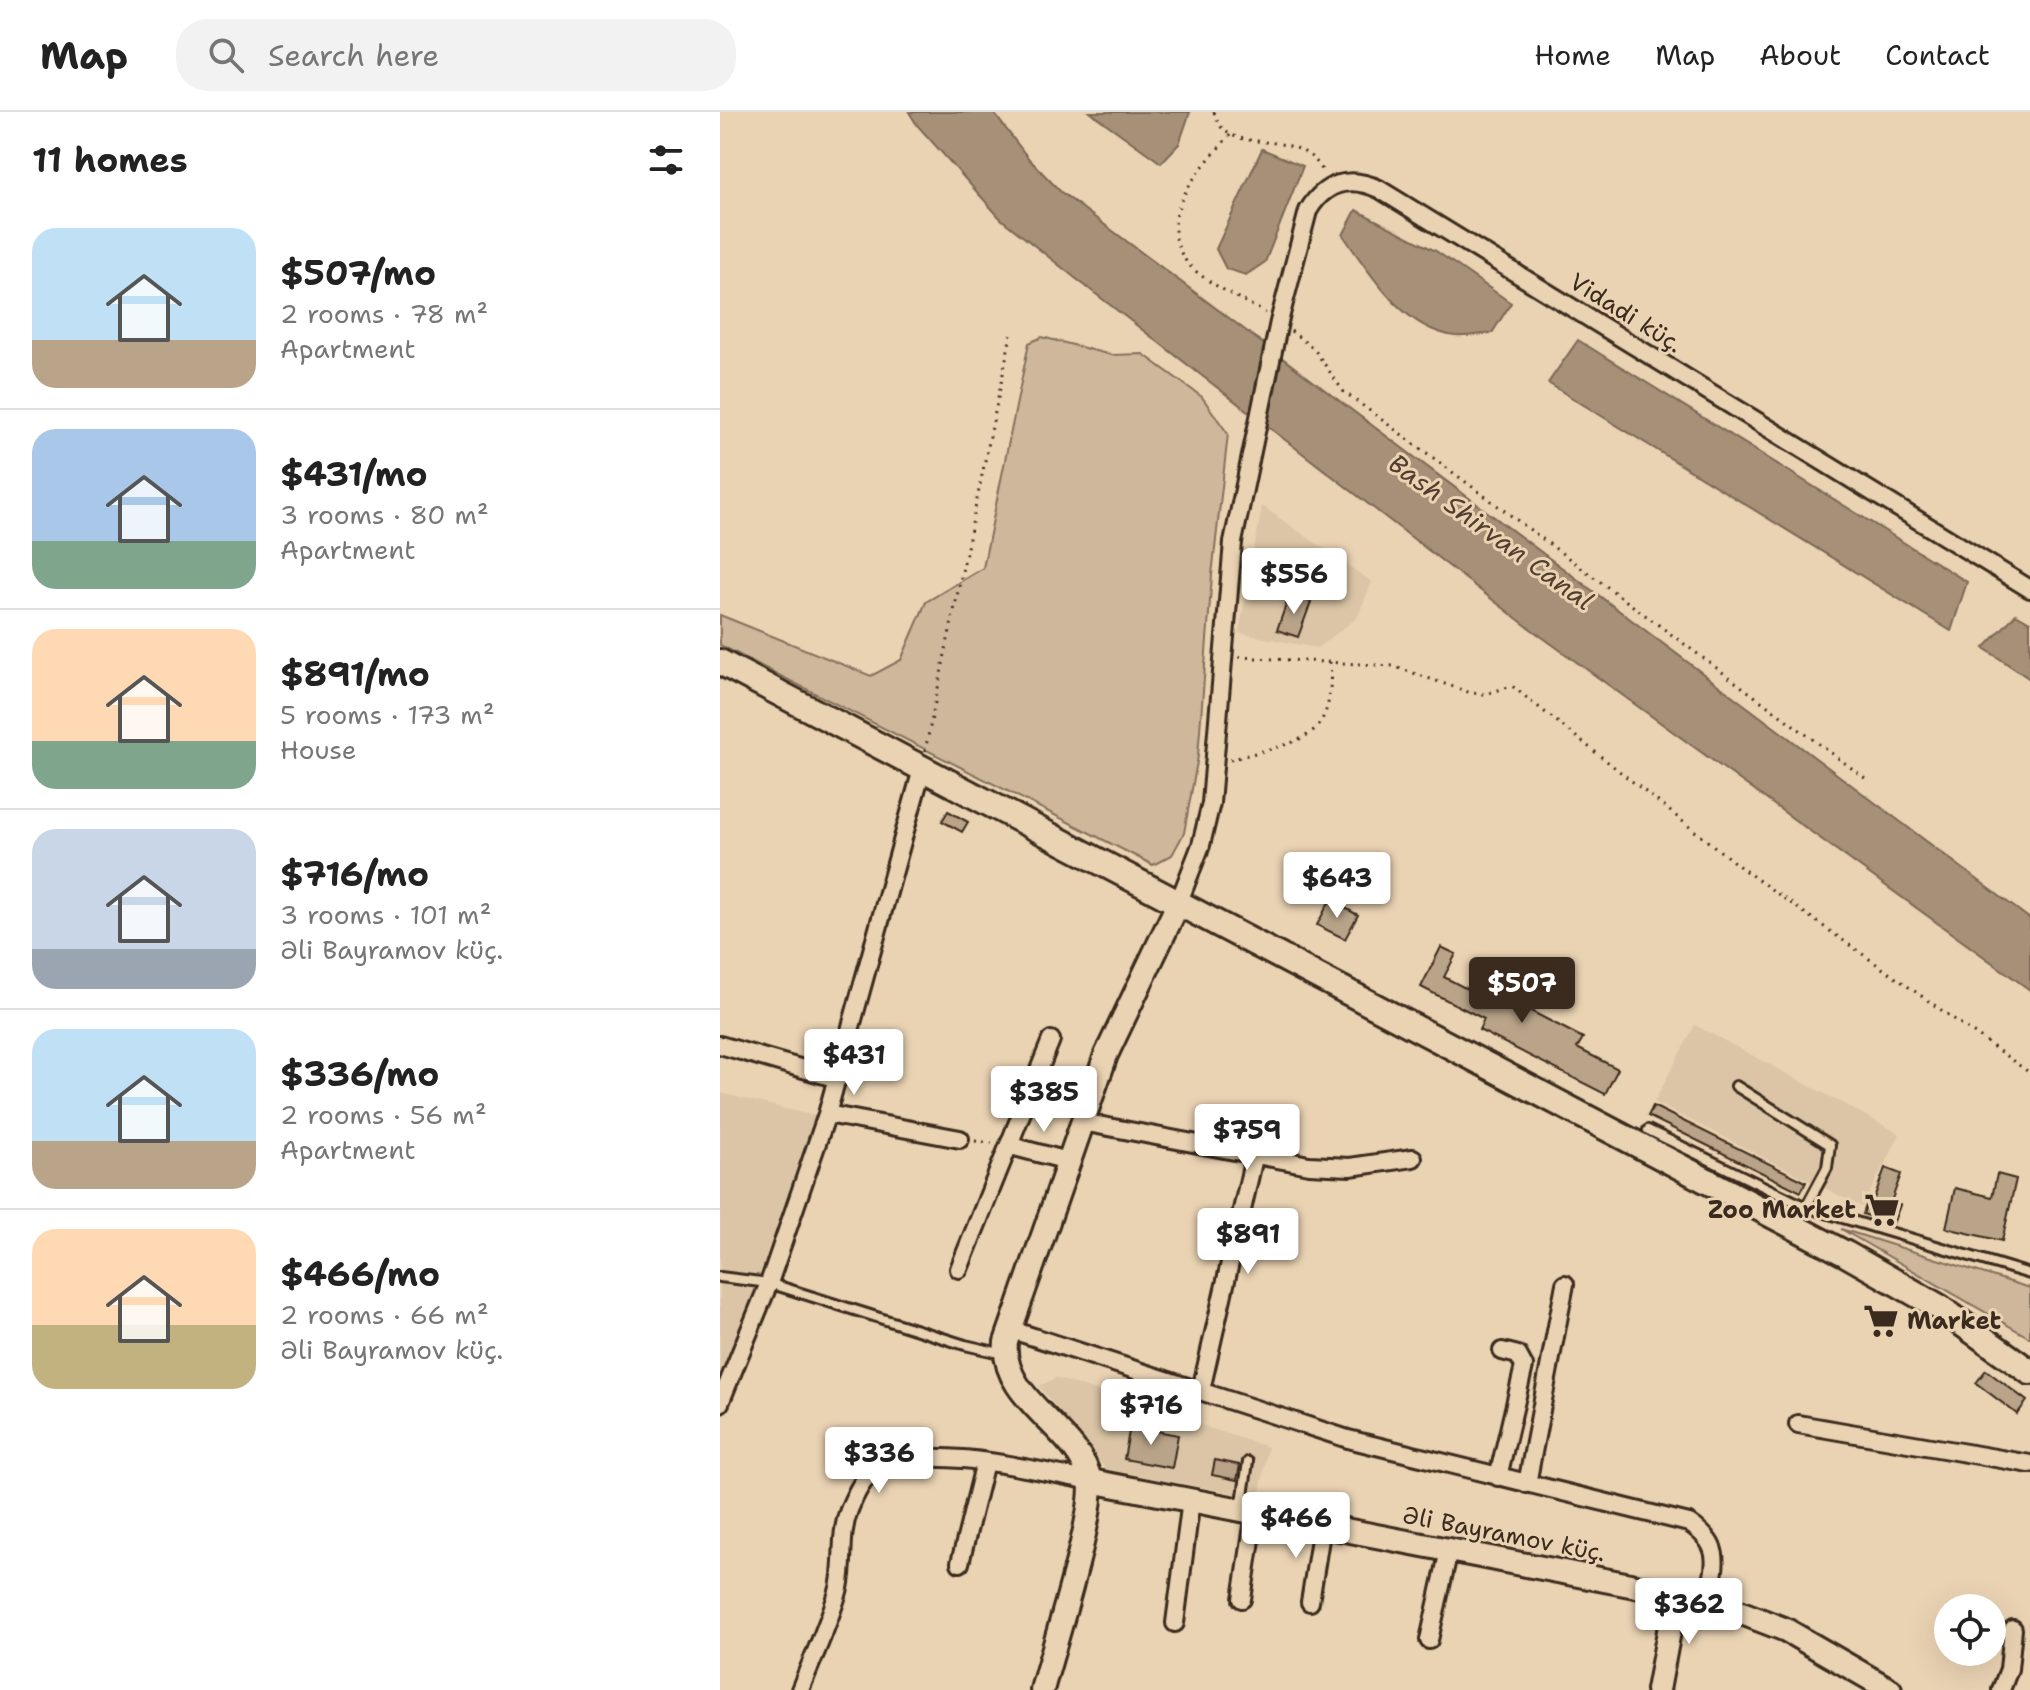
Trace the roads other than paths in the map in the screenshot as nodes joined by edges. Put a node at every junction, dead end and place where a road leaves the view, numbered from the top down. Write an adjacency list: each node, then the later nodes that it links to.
1 (2030, 589): 4 (street, Vidadi küç.)
2 (720, 662): 3 (main road)
3 (922, 769): 4 (main road); 7 (street)
4 (1178, 904): 10 (street); 17 (main road)
5 (1051, 1040): 13 (street)
6 (720, 1045): 7 (street)
7 (838, 1079): 9 (street)
8 (1736, 1086): 17 (lane)
9 (827, 1114): 12 (street); 21 (street)
10 (1082, 1122): 14 (street); 16 (street)
11 (1648, 1130): 17 (lane)
12 (960, 1139)
13 (1011, 1146): 16 (street); 18 (street)
14 (1255, 1153): 15 (street); 27 (street)
15 (1413, 1158)
16 (1068, 1161): 23 (street)
17 (1800, 1218): 19 (lane); 26 (main road)
18 (959, 1269)
19 (2030, 1274)
20 (720, 1277): 21 (lane)
21 (769, 1283): 25 (lane); 28 (street)
22 (1565, 1284): 35 (street)
23 (1009, 1329): 25 (street); 27 (street)
24 (1502, 1351): 33 (street)
25 (1005, 1354): 34 (street)
26 (2030, 1372)
27 (1201, 1390): 33 (street)
28 (720, 1403)
29 (1798, 1424): 32 (street)
30 (985, 1462): 34 (street); 40 (street); 48 (street)
31 (1248, 1462): 37 (lane)
32 (2030, 1464)
33 (1498, 1477): 35 (street)
34 (1091, 1481): 36 (street, Əli Bayramov küç.); 49 (street)
35 (1527, 1484): 43 (street)
36 (1191, 1500): 37 (street, Əli Bayramov küç.); 45 (street)
37 (1248, 1511): 38 (street, Əli Bayramov küç.); 42 (street)
38 (1322, 1526): 39 (street, Əli Bayramov küç.); 44 (street)
39 (1449, 1550): 41 (street, Əli Bayramov küç.); 47 (street)
40 (960, 1563)
41 (1676, 1594): 43 (street, Əli Bayramov küç.); 50 (street)
42 (1242, 1599)
43 (1708, 1600): 51 (street, Əli Bayramov küç.)
44 (1310, 1602)
45 (1175, 1623)
46 (2013, 1629): 52 (street)
47 (1429, 1640)
48 (800, 1690)
49 (1042, 1690)
50 (1658, 1690)
51 (1890, 1690)
52 (2001, 1690)

